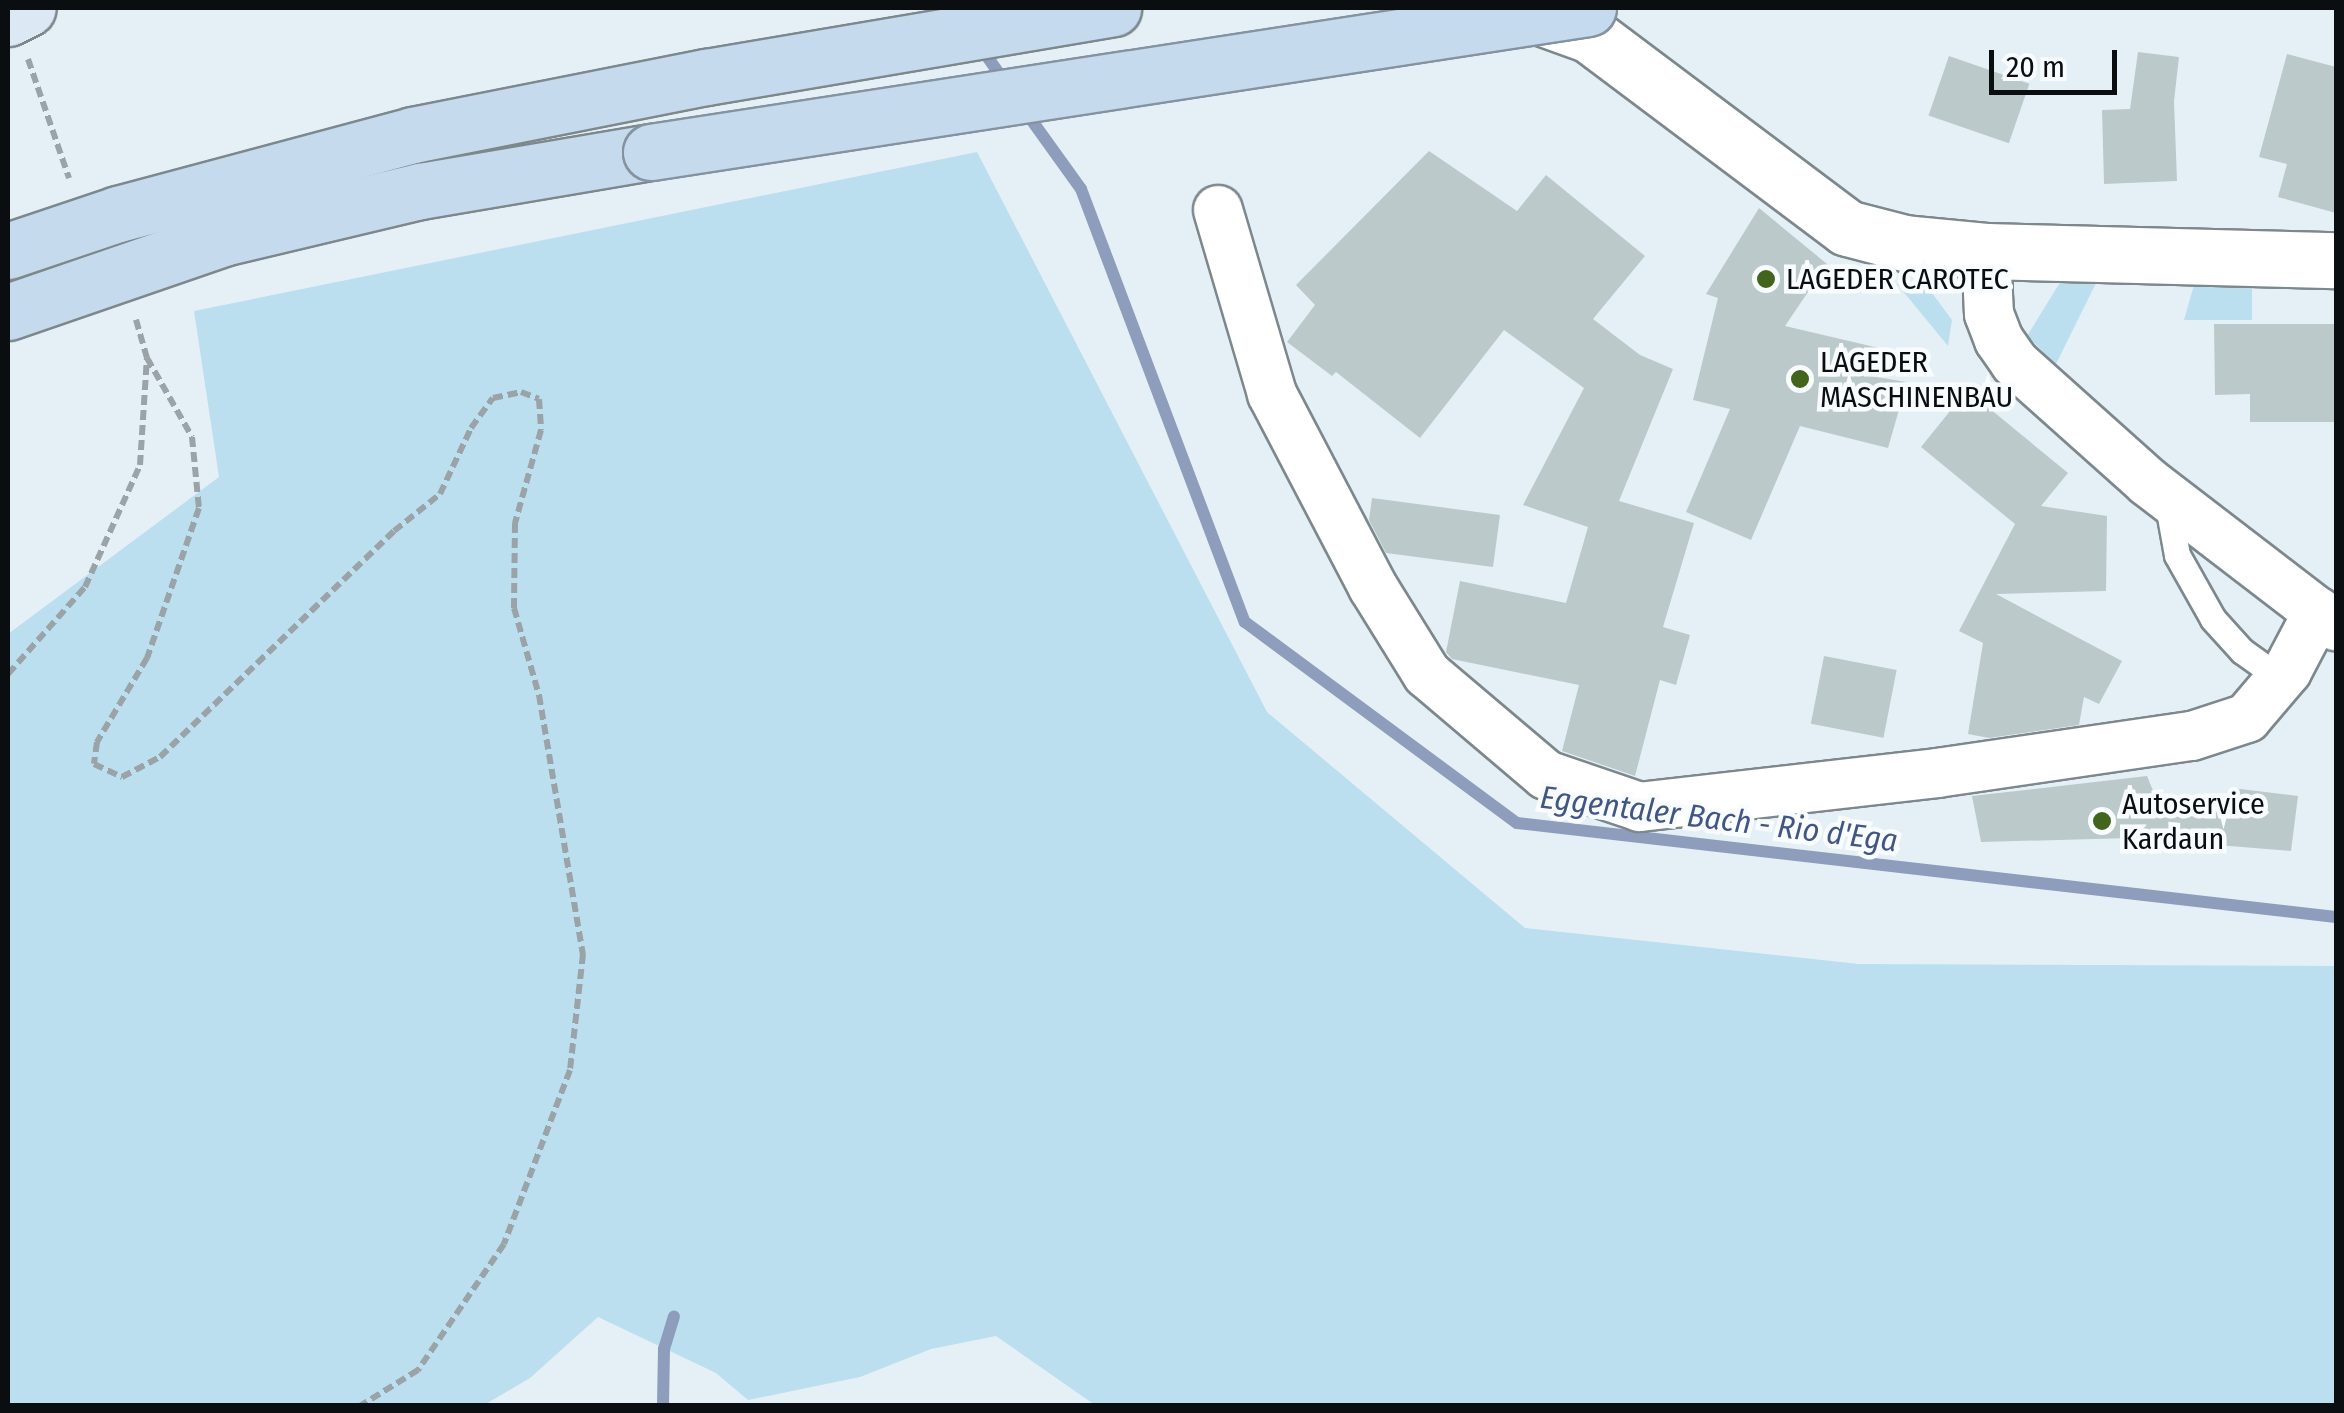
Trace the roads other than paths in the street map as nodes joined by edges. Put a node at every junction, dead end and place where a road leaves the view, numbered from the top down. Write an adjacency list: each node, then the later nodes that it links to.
1 (1113, 8): 5 (highway)
2 (1514, 8): 6 (street)
3 (1588, 8): 8 (highway, bridge)
4 (1218, 210): 11 (street)
5 (8, 251)
6 (1986, 251): 7 (street); 9 (street)
7 (2336, 260)
8 (8, 312)
9 (2166, 495): 10 (street); 11 (lane)
10 (2327, 619): 11 (street)
11 (2280, 678)

